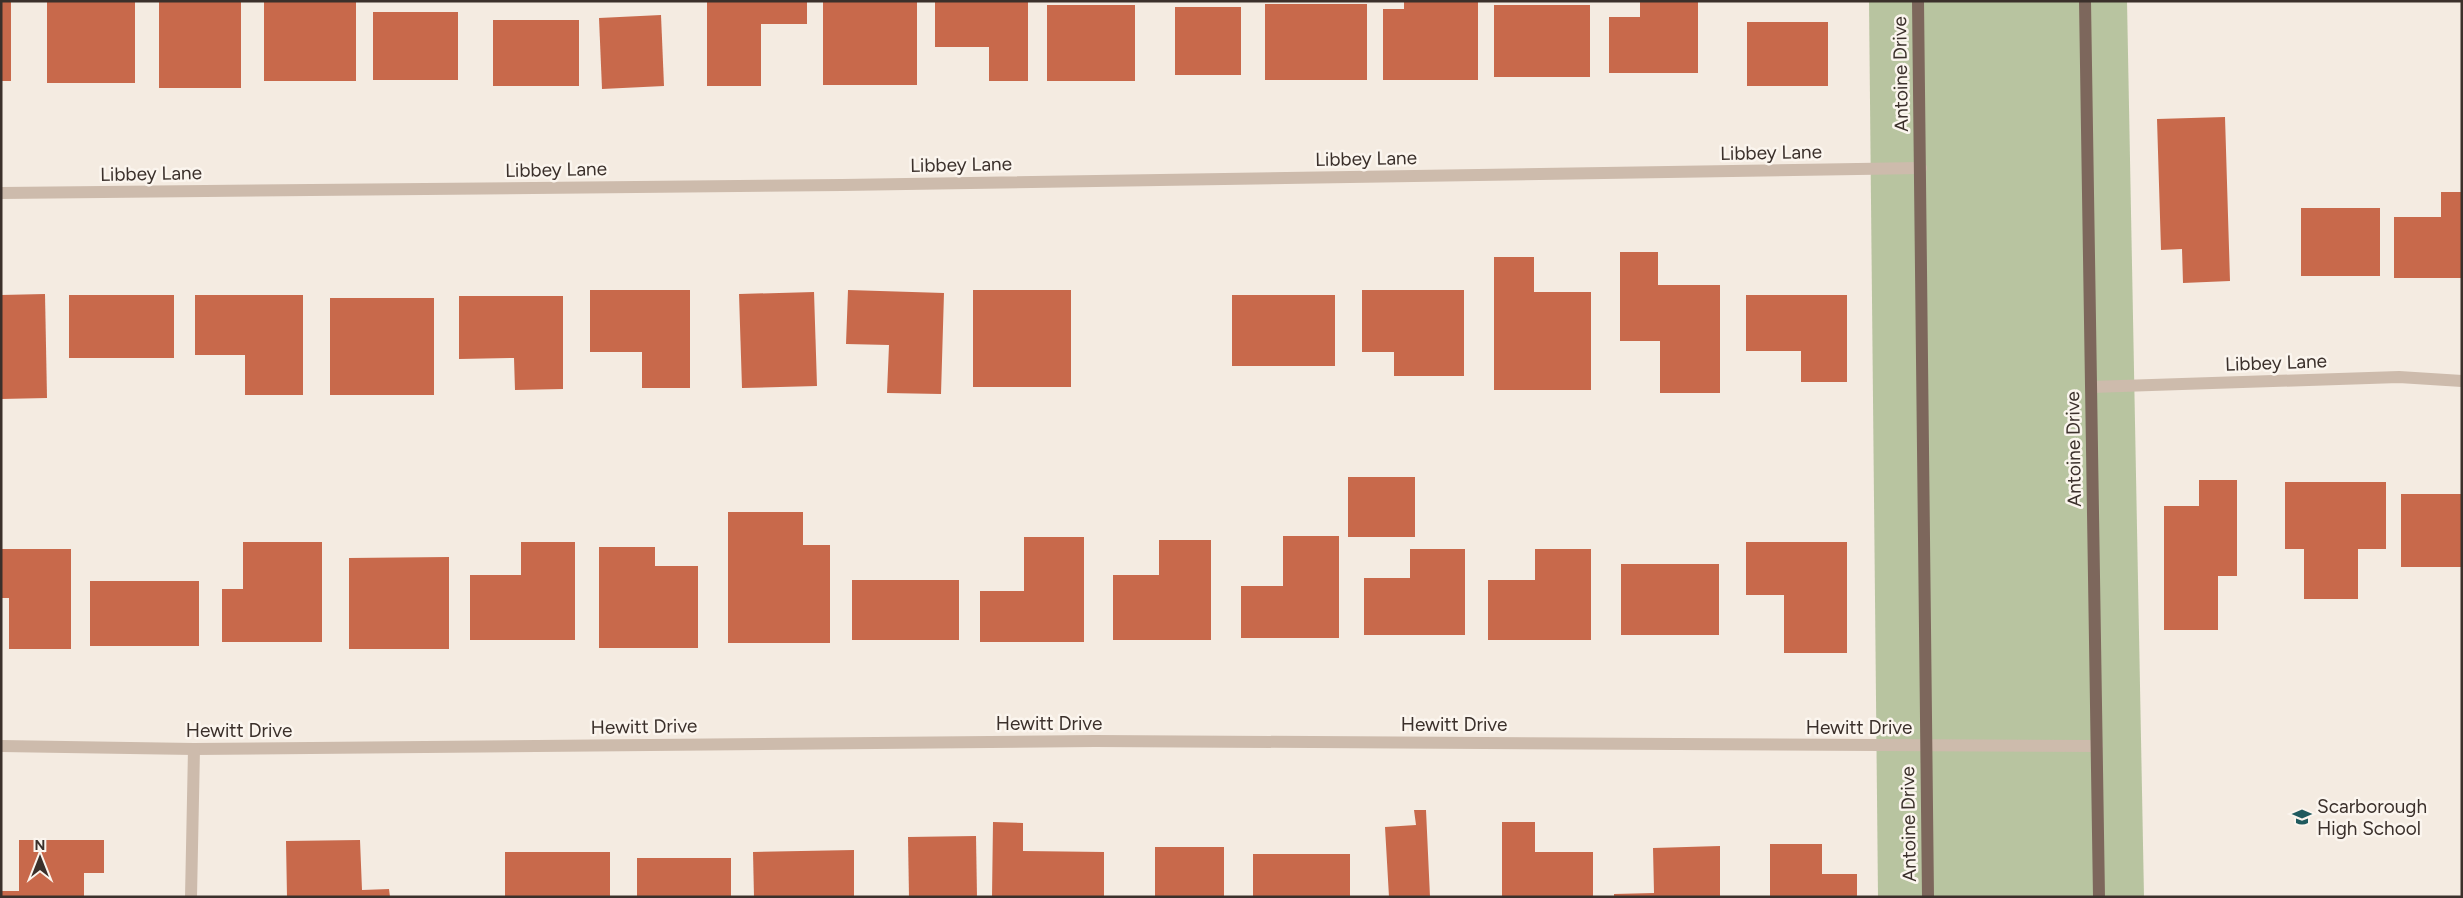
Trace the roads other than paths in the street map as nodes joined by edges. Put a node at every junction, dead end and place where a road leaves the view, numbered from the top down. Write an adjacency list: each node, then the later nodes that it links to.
1 (1918, 1): 3 (main road, Antoine Drive)
2 (2085, 1): 6 (main road, Antoine Drive)
3 (1921, 168): 4 (street, Libbey Lane); 8 (main road, Antoine Drive)
4 (1, 193)
5 (2462, 381): 6 (street, Libbey Lane)
6 (2091, 387): 9 (main road, Antoine Drive)
7 (1, 746): 10 (street, Hewitt Drive)
8 (1926, 746): 9 (street, Hewitt Drive); 10 (street, Hewitt Drive); 12 (main road, Antoine Drive)
9 (2097, 746): 13 (main road, Antoine Drive)
10 (194, 749): 11 (street)
11 (191, 897)
12 (1928, 897)
13 (2099, 897)

